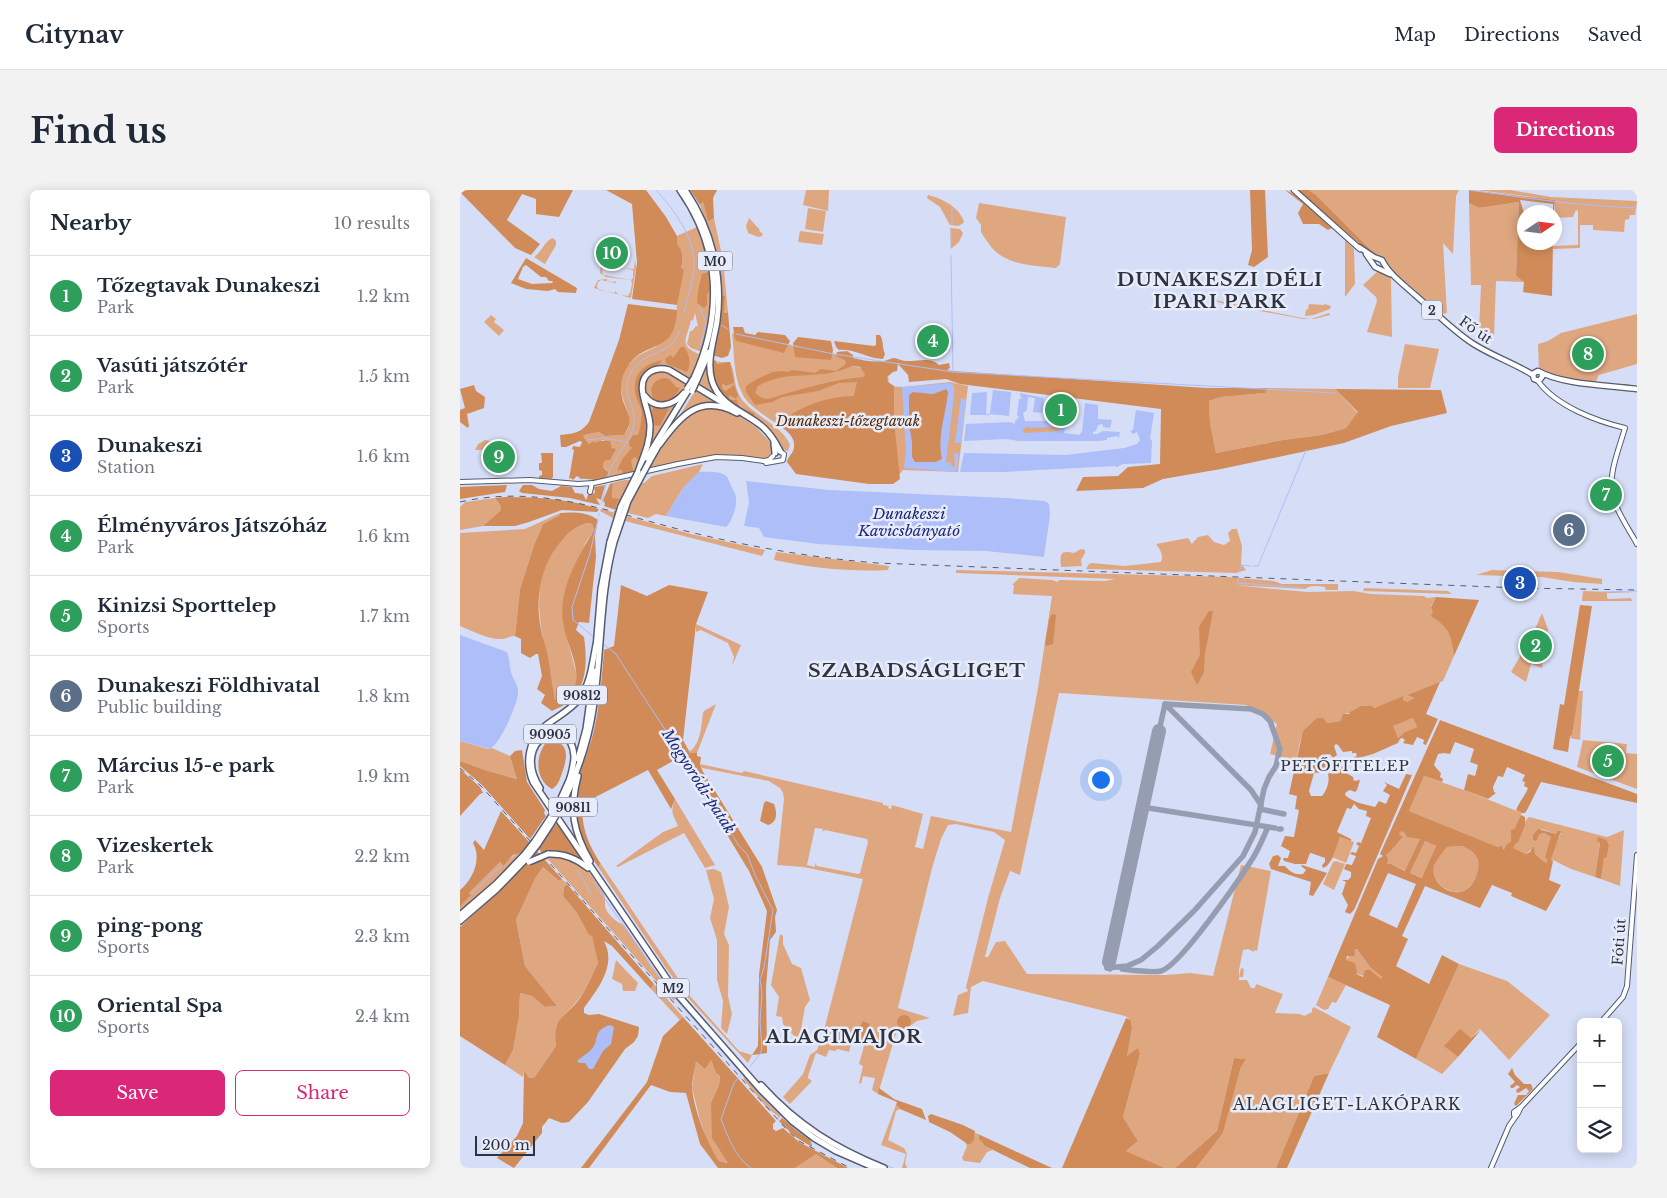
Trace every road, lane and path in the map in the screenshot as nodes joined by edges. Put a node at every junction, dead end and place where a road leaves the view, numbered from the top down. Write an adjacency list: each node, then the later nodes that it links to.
1 (680, 190): 10 (highway, M0)
2 (685, 190): 10 (highway, M0)
3 (1294, 190): 4 (main road, 2)
4 (1359, 247): 5 (main road, 2); 7 (main road, 2)
5 (1380, 259): 6 (main road, 2); 7 (main road)
6 (1384, 263): 8 (main road); 9 (main road, Fő út / 2)
7 (1374, 264): 8 (main road, 2)
8 (1379, 268): 9 (main road, Fő út / 2)
9 (1397, 278): 11 (main road, Fő út / 2)
10 (708, 355): 15 (highway, M0, bridge); 16 (highway)
11 (1533, 374): 12 (main road); 12 (main road, Fő út / 2)
12 (1541, 378): 14 (main road, Fő út / 2); 26 (main road)
13 (642, 386): 15 (highway); 16 (highway); 20 (highway)
14 (1637, 389)
15 (689, 390): 17 (highway); 20 (highway)
16 (744, 416): 17 (highway); 18 (highway); 18 (highway)
17 (660, 444): 20 (highway)
18 (776, 453): 19 (main road); 21 (main road); 21 (main road)
19 (732, 457): 21 (main road); 23 (main road)
20 (645, 461): 25 (highway, bridge); 25 (highway, bridge)
21 (776, 461)
22 (460, 482): 24 (main road)
23 (592, 483): 24 (main road); 24 (main road)
24 (582, 484)
25 (612, 542): 27 (highway)
26 (1637, 544)
27 (598, 646): 28 (highway); 29 (highway); 30 (highway, 90812)
28 (584, 751): 30 (highway); 33 (highway, 90811)
29 (570, 778): 30 (highway); 30 (highway, 90905)
30 (557, 810): 32 (highway, bridge); 33 (highway, M2); 34 (highway, M2)
31 (1637, 855): 37 (main road, Fóti út)
32 (526, 859): 34 (highway, bridge); 35 (highway); 36 (highway)
33 (590, 861): 39 (highway, M2)
34 (600, 882): 39 (highway, M2)
35 (460, 915)
36 (460, 921)
37 (1605, 1018)
38 (1577, 1047): 42 (main road)
39 (746, 1071): 40 (highway, M2); 41 (highway, M2)
40 (875, 1168)
41 (884, 1168)
42 (1491, 1168)

